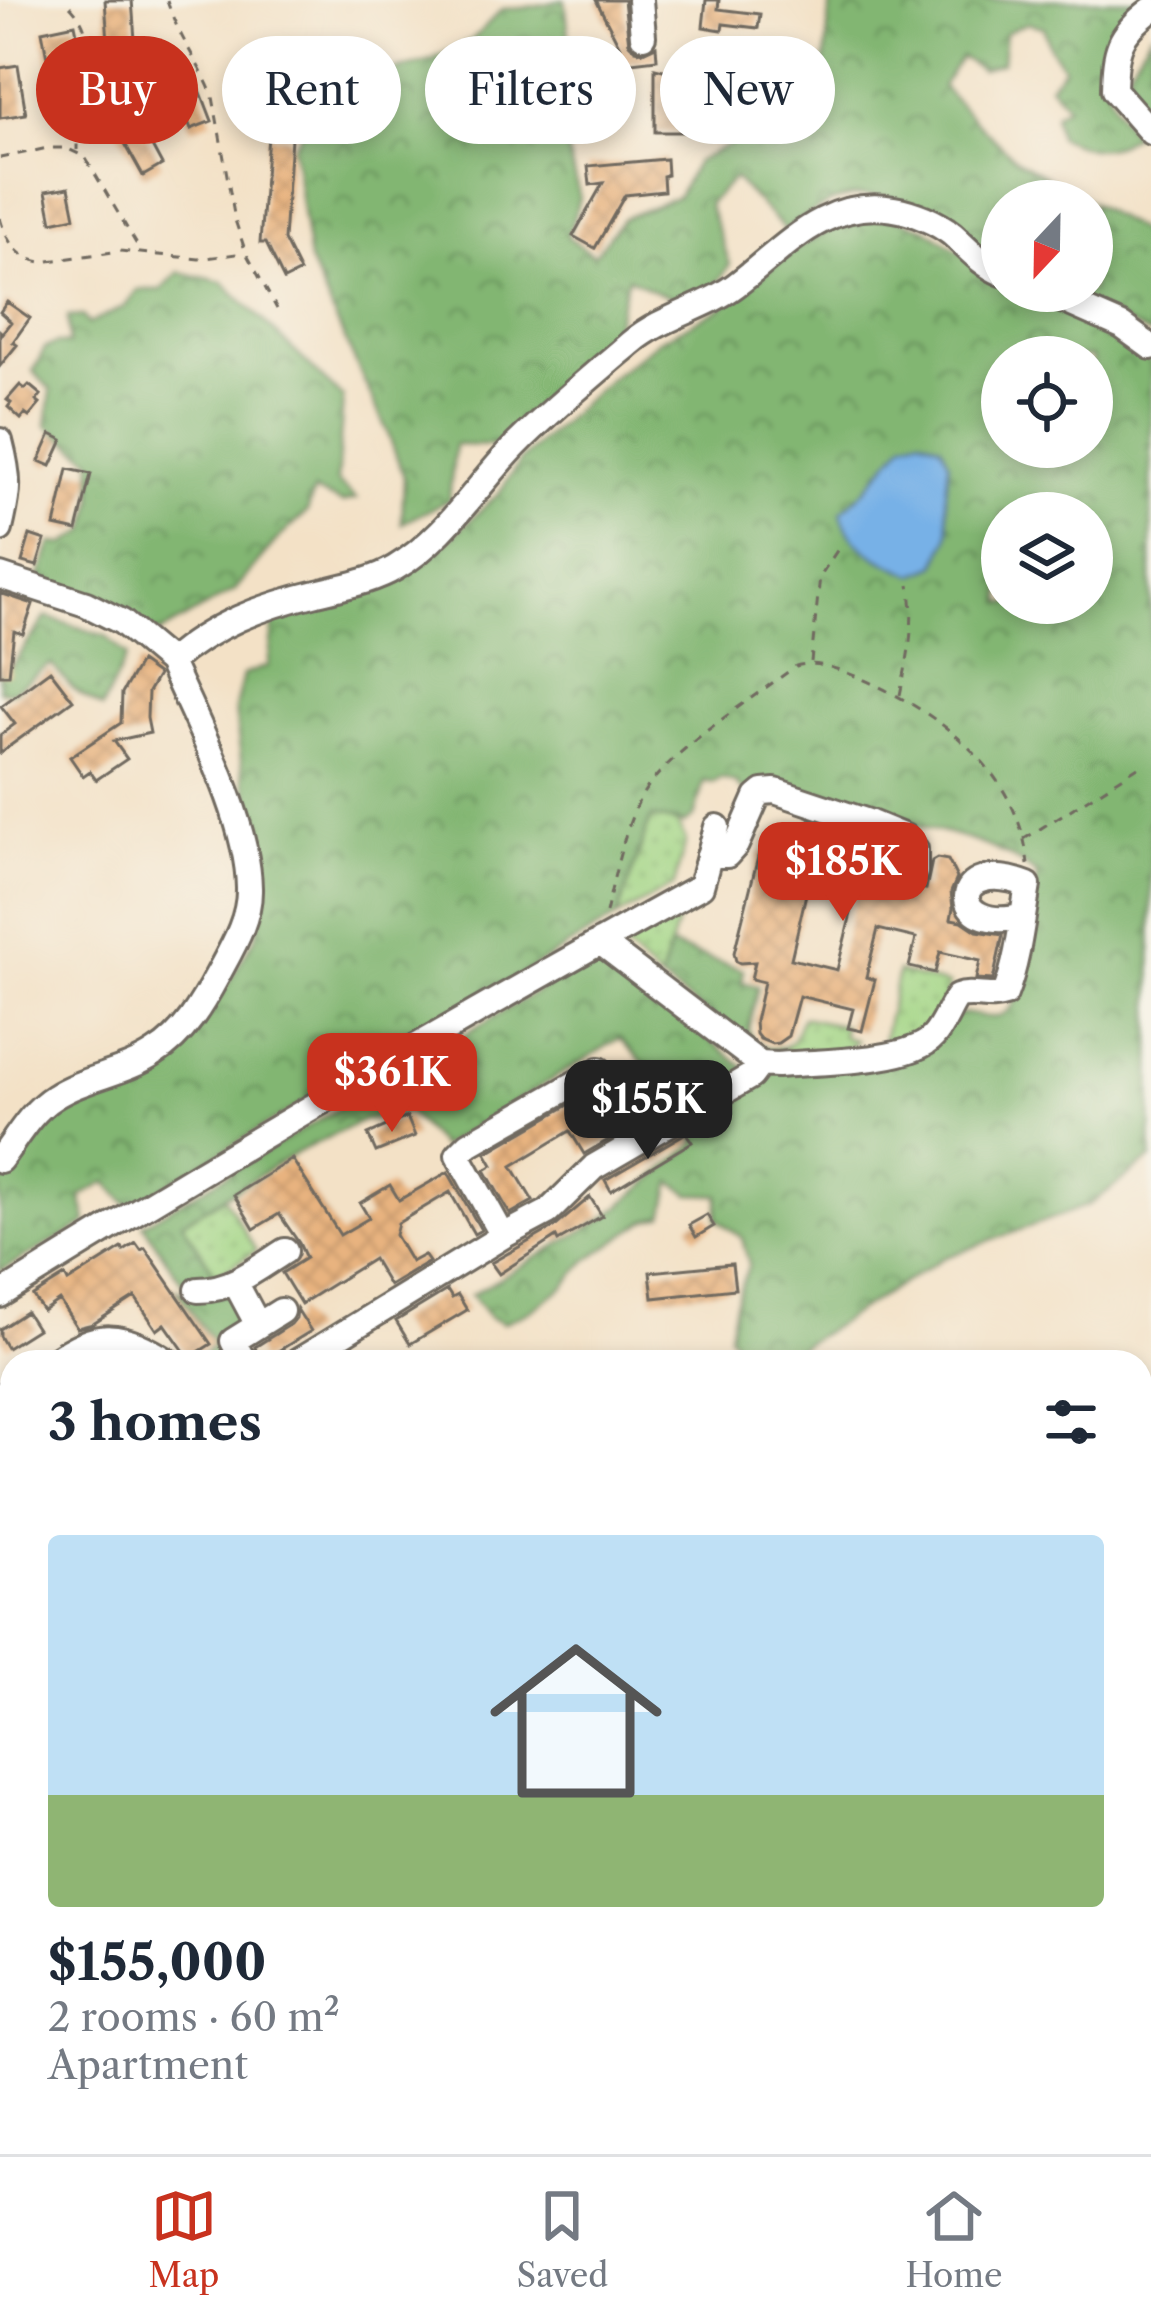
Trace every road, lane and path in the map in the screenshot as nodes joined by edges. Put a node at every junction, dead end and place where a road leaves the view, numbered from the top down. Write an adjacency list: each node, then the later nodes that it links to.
1 (167, 0): 11 (path)
2 (640, 0): 5 (street)
3 (70, 6): 7 (path)
4 (1151, 10): 6 (street)
5 (644, 36)
6 (1151, 132)
7 (77, 152): 8 (path); 10 (path)
8 (0, 158)
9 (0, 218): 10 (path)
10 (141, 252): 11 (path)
11 (246, 253): 13 (path)
12 (981, 261): 21 (street)
13 (277, 309)
14 (1090, 312): 15 (street)
15 (1151, 347)
16 (0, 441): 17 (street)
17 (0, 529)
18 (838, 549): 22 (path)
19 (0, 576): 21 (street)
20 (909, 585): 23 (path)
21 (170, 662): 34 (street)
22 (811, 664): 23 (path); 31 (path)
23 (899, 696): 26 (path)
24 (1138, 767): 26 (path)
25 (717, 827): 27 (street)
26 (1024, 839): 29 (path)
27 (709, 855): 28 (street); 31 (street)
28 (916, 872)
29 (1028, 885): 30 (street); 30 (street)
30 (1023, 916): 32 (street)
31 (600, 942): 32 (street); 39 (street)
32 (760, 1064): 35 (street)
33 (599, 1070): 35 (street)
34 (0, 1160)
35 (503, 1236): 43 (street)
36 (285, 1251): 37 (street)
37 (235, 1282): 38 (street); 42 (street)
38 (199, 1290)
39 (0, 1295)
40 (69, 1350): 41 (street)
41 (144, 1350)
42 (238, 1350)
43 (317, 1350)

